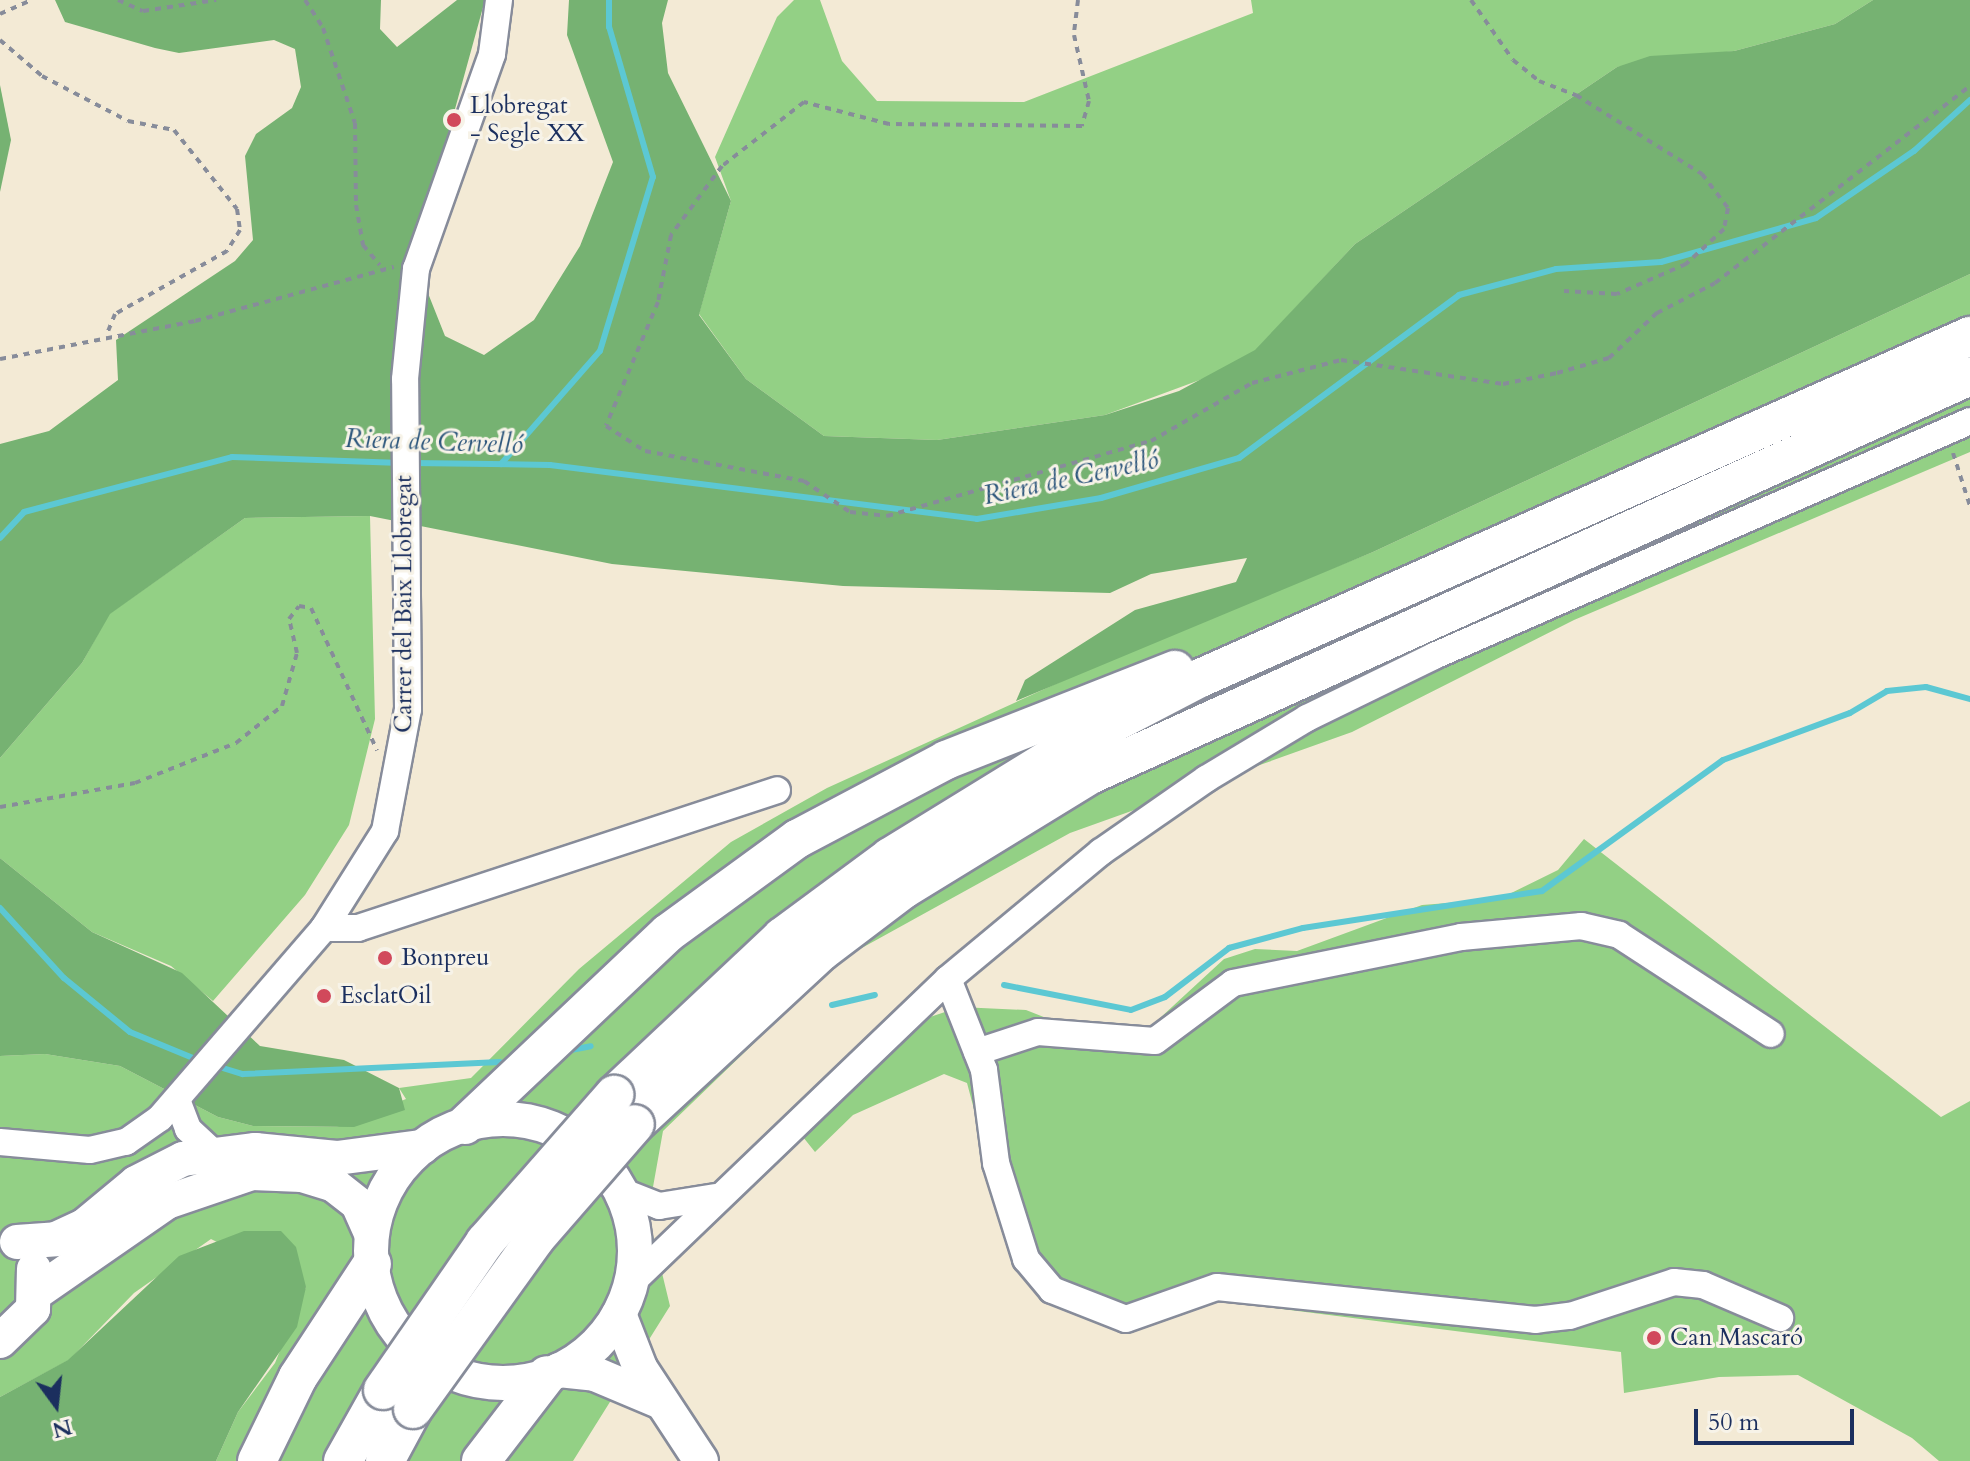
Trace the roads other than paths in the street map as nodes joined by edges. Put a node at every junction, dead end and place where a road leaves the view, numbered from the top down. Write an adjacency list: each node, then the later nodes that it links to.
1 (499, 0): 7 (street, Carrer del Baix Llobregat)
2 (1970, 336): 5 (highway)
3 (1970, 376): 12 (highway)
4 (1970, 421): 8 (street)
5 (1352, 610): 12 (highway); 13 (highway)
6 (777, 790): 7 (street)
7 (324, 928): 11 (street, Carrer del Baix Llobregat)
8 (948, 979): 10 (street); 18 (street)
9 (1771, 1034): 10 (street)
10 (977, 1052): 23 (street)
11 (183, 1092): 14 (street, Carrer del Baix Llobregat); 16 (street)
12 (624, 1109): 26 (highway, bridge)
13 (465, 1125): 15 (main road); 17 (main road)
14 (0, 1142)
15 (422, 1147): 16 (main road); 20 (main road)
16 (214, 1153): 19 (main road)
17 (621, 1191): 18 (street); 22 (main road)
18 (715, 1197): 22 (street)
19 (8, 1237): 21 (main road)
20 (372, 1249): 21 (main road); 25 (main road); 28 (highway)
21 (37, 1292): 24 (main road)
22 (625, 1299): 25 (main road); 27 (main road)
23 (1780, 1318)
24 (0, 1341)
25 (553, 1372): 27 (main road); 31 (highway)
26 (398, 1399): 29 (highway); 30 (highway)
27 (659, 1401): 32 (main road)
28 (257, 1461)
29 (343, 1461)
30 (385, 1461)
31 (481, 1461)
32 (701, 1461)

